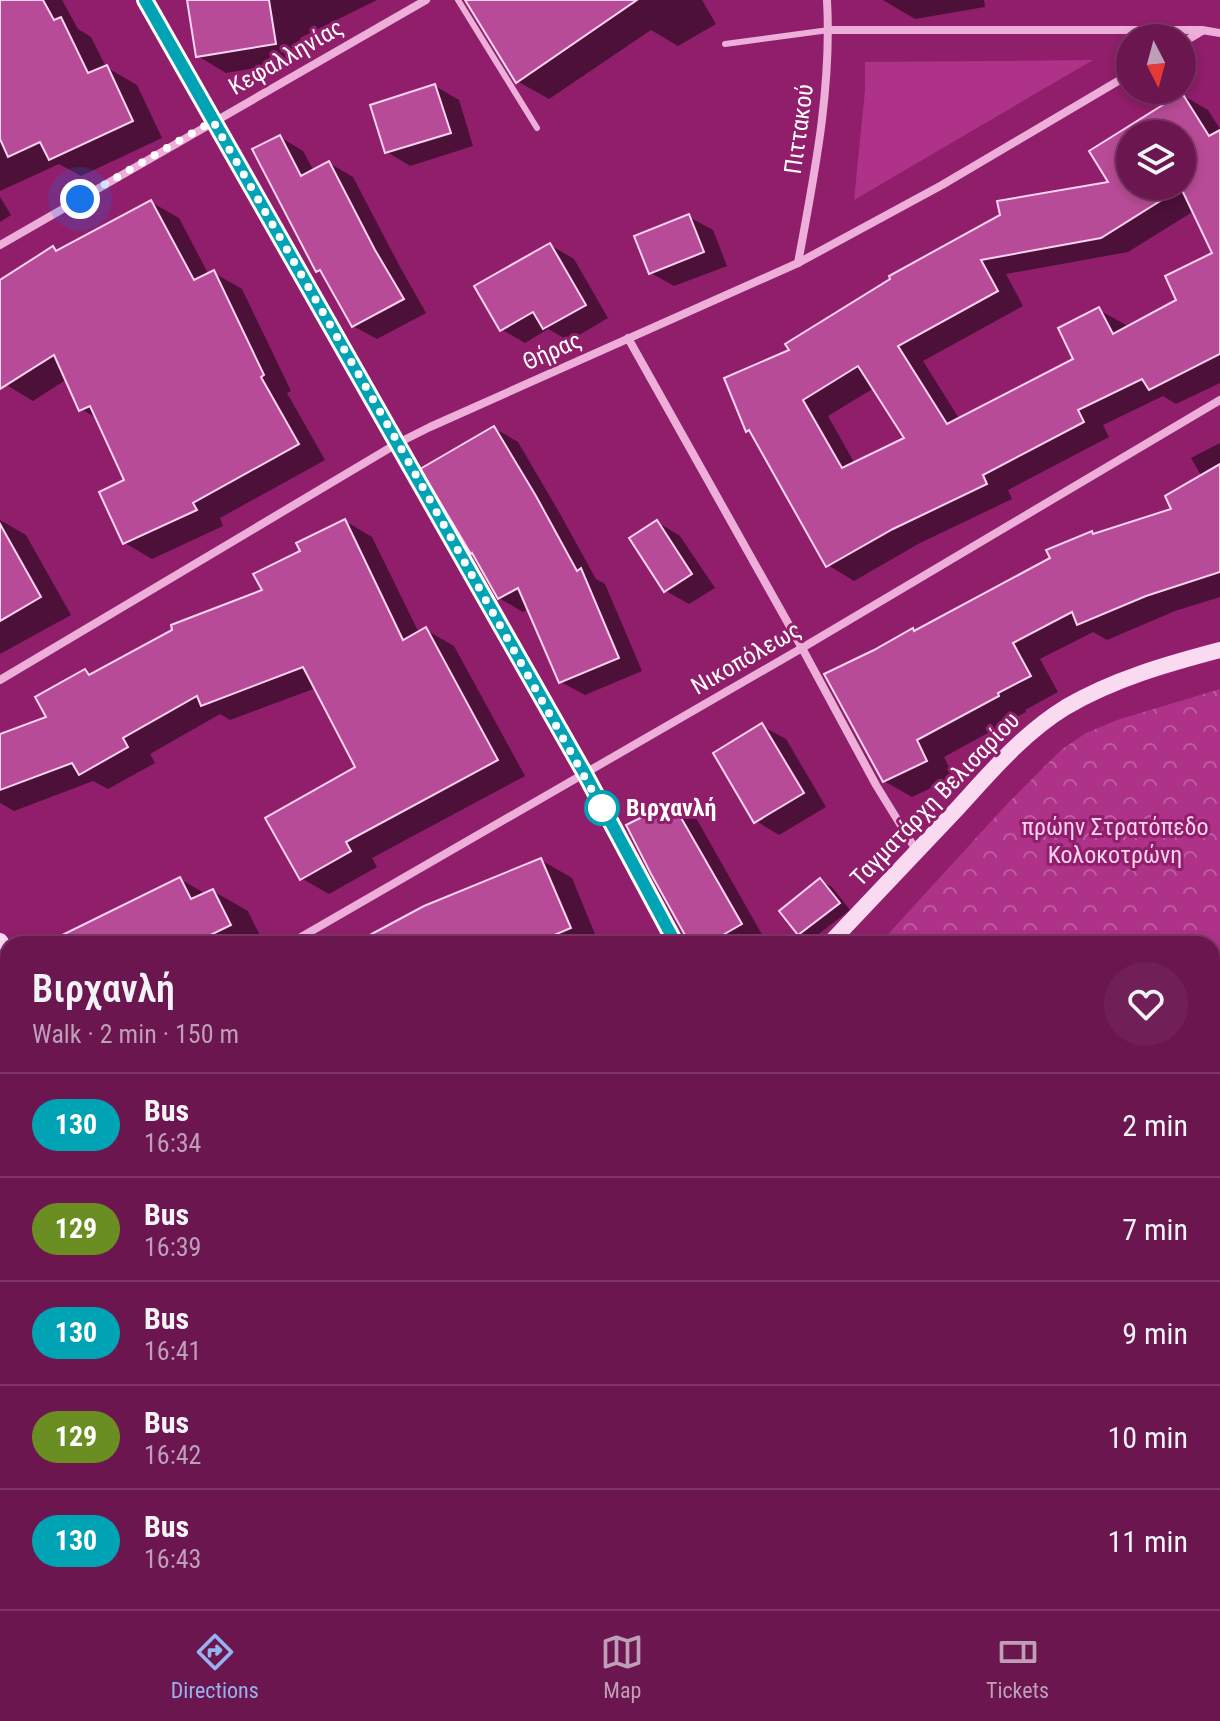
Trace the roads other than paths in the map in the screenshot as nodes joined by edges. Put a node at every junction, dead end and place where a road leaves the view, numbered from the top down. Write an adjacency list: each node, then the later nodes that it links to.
1 (145, 0): 11 (street)
2 (426, 0): 11 (street, Κεφαλληνίας)
3 (458, 0): 12 (lane)
4 (827, 0): 5 (street, Πιττακού)
5 (829, 30): 6 (street); 9 (lane); 14 (street, Πιττακού)
6 (1202, 30): 7 (street); 8 (street)
7 (1220, 33)
8 (1196, 34)
9 (725, 44)
10 (1116, 82): 14 (street, Θήρας)
11 (213, 121): 13 (street, Κεφαλληνίας); 17 (street)
12 (537, 128)
13 (0, 245)
14 (798, 263): 15 (street, Θήρας)
15 (628, 338): 17 (street, Θήρας); 18 (street)
16 (1220, 400): 18 (street, Νικοπόλεως)
17 (398, 443): 20 (street, Θήρας); 21 (street)
18 (802, 648): 21 (street, Νικοπόλεως); 22 (street)
19 (1220, 650): 22 (street, Ταγματάρχη Βελισαρίου)
20 (0, 680)
21 (585, 774): 23 (street, Νικοπόλεως); 24 (street)
22 (917, 851): 25 (street, Ταγματάρχη Βελισαρίου)
23 (303, 936)
24 (672, 936)
25 (837, 936)

